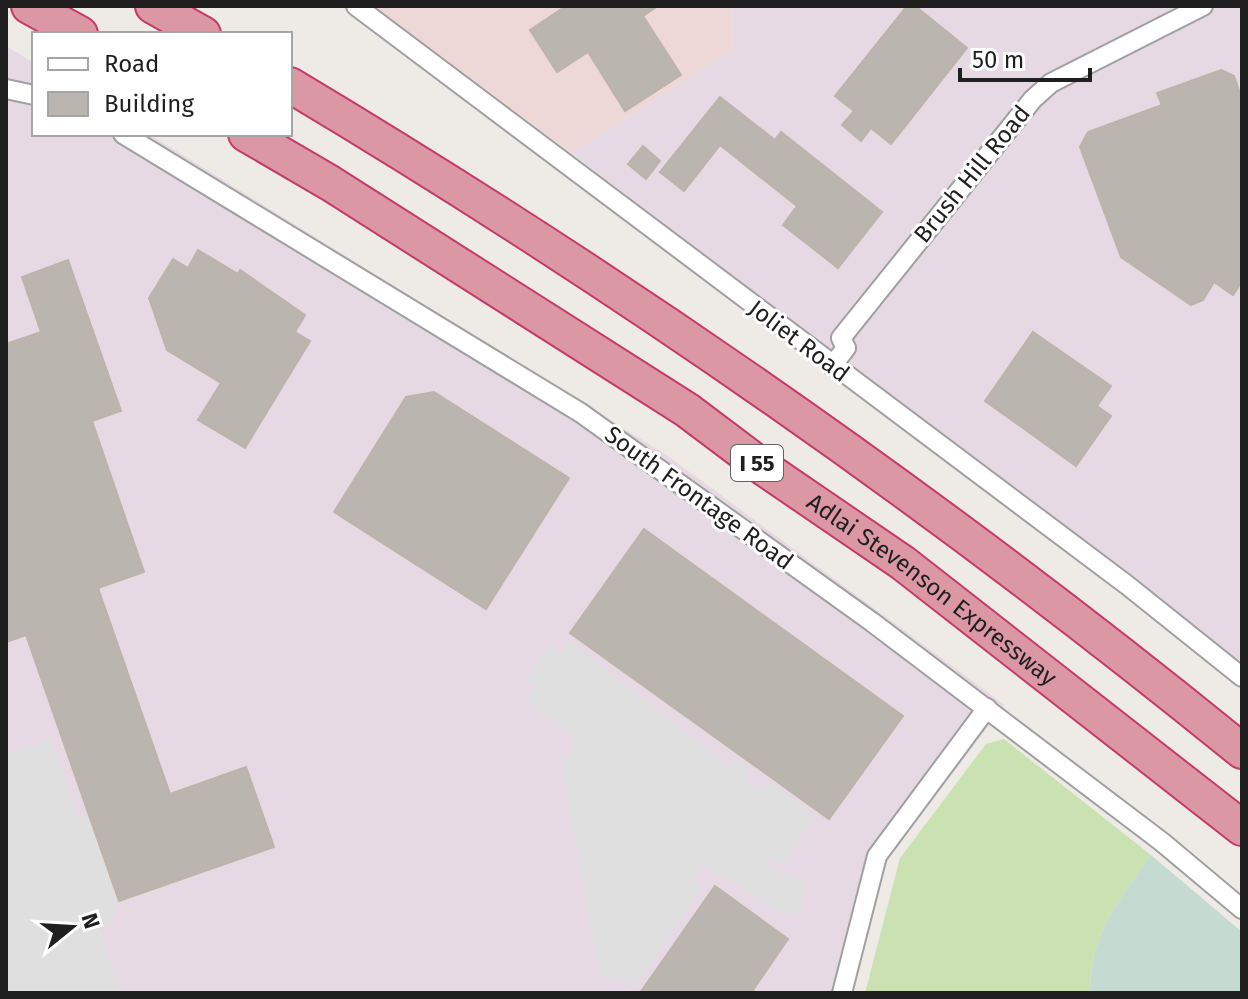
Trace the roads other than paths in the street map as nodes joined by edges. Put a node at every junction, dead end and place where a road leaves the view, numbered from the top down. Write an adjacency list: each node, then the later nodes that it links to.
1 (29, 6): 5 (highway)
2 (153, 6): 6 (highway)
3 (356, 6): 12 (street, Joliet Road)
4 (1203, 6): 12 (street, Brush Hill Road)
5 (76, 32)
6 (199, 32)
7 (292, 86): 15 (highway, I 55)
8 (6, 89): 9 (street)
9 (32, 95)
10 (126, 136): 14 (street, South Frontage Road)
11 (249, 136): 16 (highway, Adlai Stevenson Expressway / I 55)
12 (832, 366): 13 (street, Joliet Road)
13 (1242, 677)
14 (987, 708): 17 (street, South Frontage Road); 18 (street)
15 (1242, 751)
16 (1242, 828)
17 (1242, 909)
18 (842, 993)

